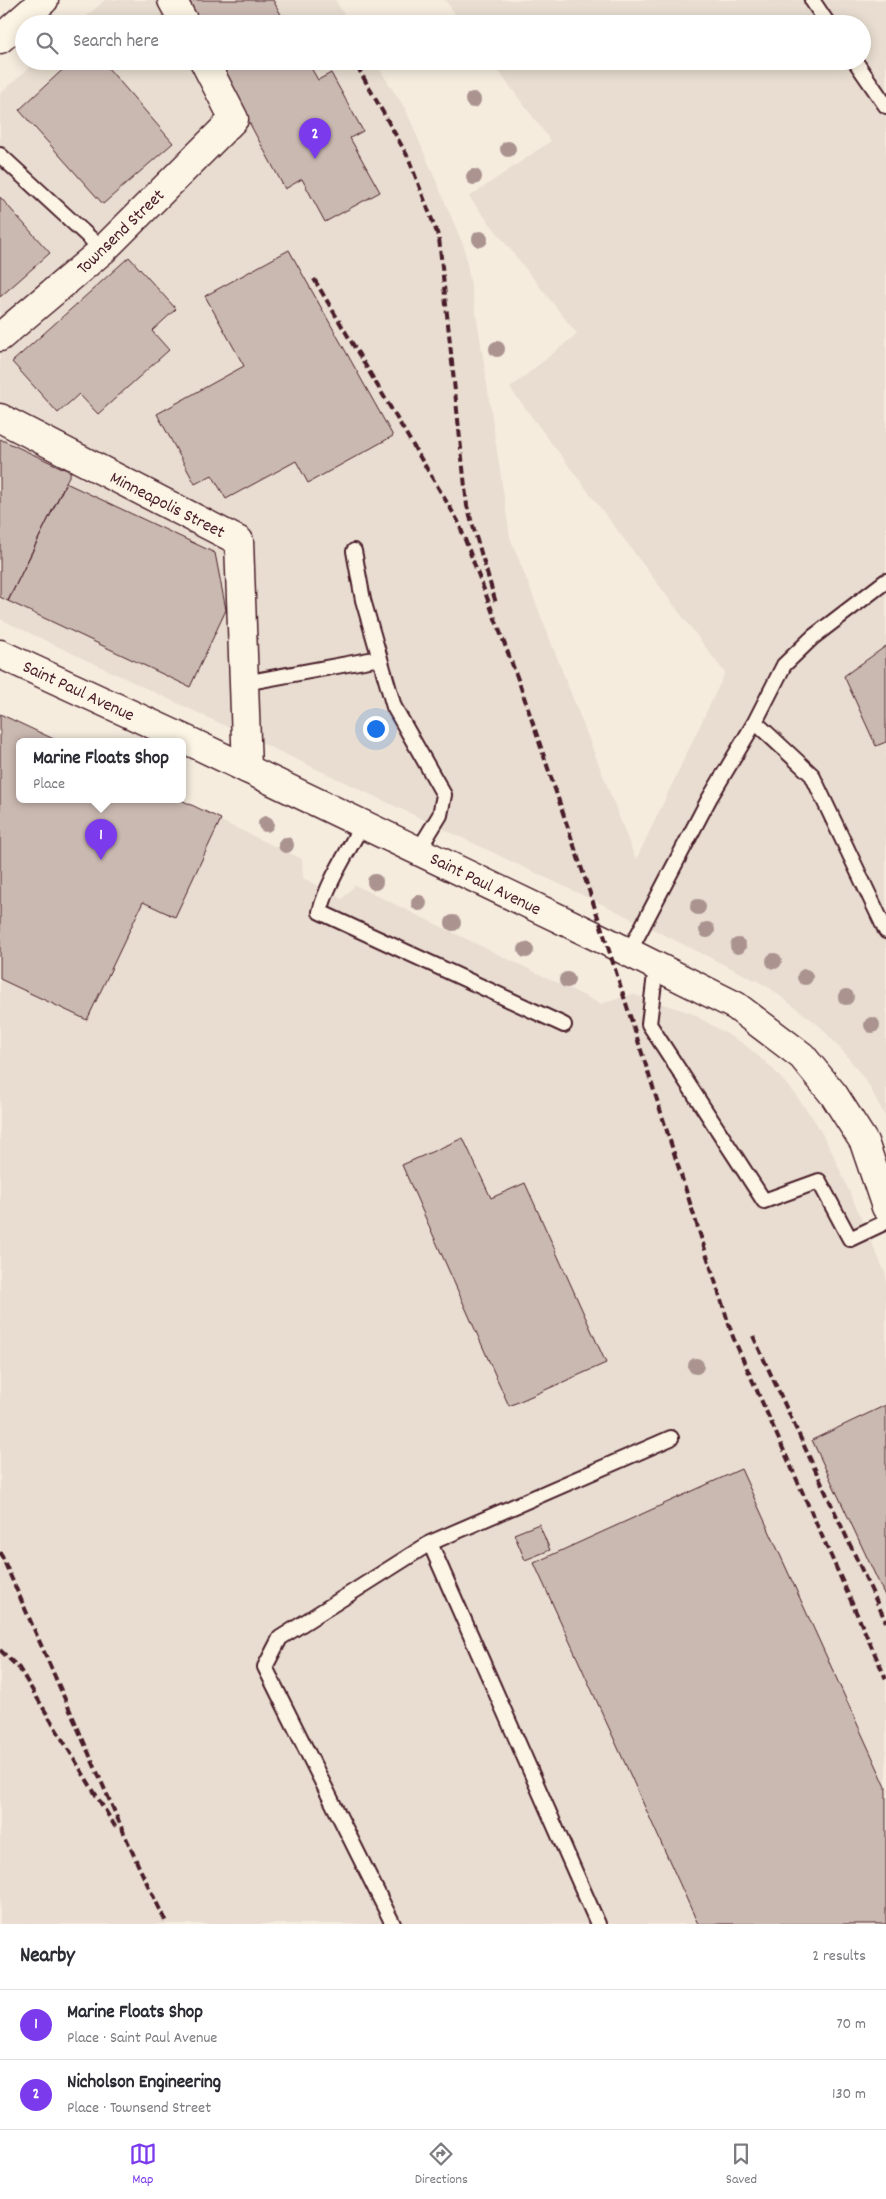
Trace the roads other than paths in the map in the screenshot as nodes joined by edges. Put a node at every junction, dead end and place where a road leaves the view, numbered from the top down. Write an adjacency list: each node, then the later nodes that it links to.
1 (44, 0): 4 (street)
2 (172, 0): 5 (street)
3 (812, 0): 6 (lane)
4 (27, 15)
5 (180, 15)
6 (822, 15)
7 (15, 26): 8 (street)
8 (0, 39)
9 (209, 70): 13 (street, Townsend Street)
10 (860, 70): 11 (lane)
11 (886, 106)
12 (0, 155): 13 (lane)
13 (103, 250): 14 (street, Townsend Street)
14 (0, 337)
15 (0, 418): 20 (street, Minneapolis Street)
16 (354, 551): 19 (lane)
17 (886, 581): 21 (lane)
18 (0, 654): 22 (street, Saint Paul Avenue)
19 (380, 658): 20 (lane); 26 (lane)
20 (244, 683): 24 (street, Minneapolis Street)
21 (755, 722): 27 (lane); 28 (lane)
22 (181, 738)
23 (186, 740): 24 (street, Saint Paul Avenue)
24 (248, 769): 25 (street, Saint Paul Avenue)
25 (362, 824): 26 (street, Saint Paul Avenue); 30 (lane)
26 (418, 851): 28 (street, Saint Paul Avenue)
27 (886, 931)
28 (629, 952): 29 (street, Saint Paul Avenue)
29 (656, 966): 31 (street, Saint Paul Avenue); 32 (lane)
30 (564, 1025)
31 (886, 1207)
32 (886, 1222)
33 (671, 1438): 34 (lane)
34 (430, 1543): 35 (lane); 36 (lane)
35 (393, 1924)
36 (598, 1924)

